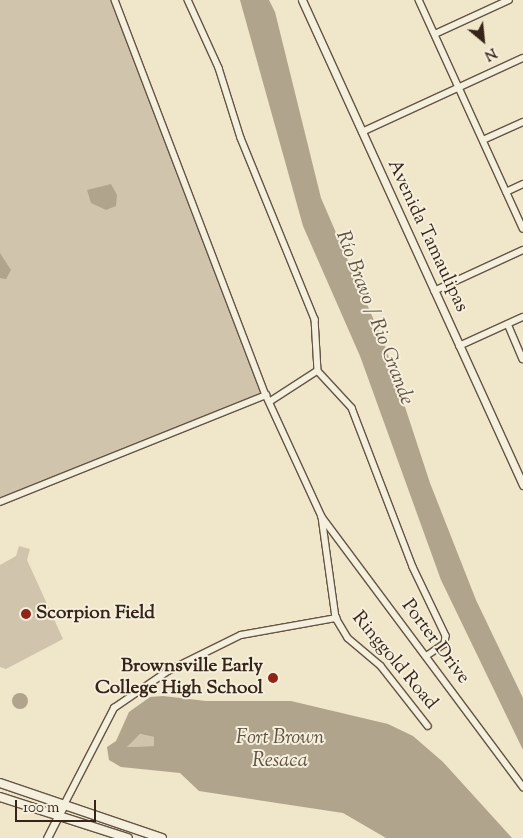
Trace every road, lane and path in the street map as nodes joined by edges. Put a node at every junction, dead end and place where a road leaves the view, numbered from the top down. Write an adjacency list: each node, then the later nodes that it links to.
1 (116, 0): 22 (street)
2 (188, 0): 21 (street)
3 (302, 0): 10 (street, Avenida Tamaulipas)
4 (419, 0): 6 (street)
5 (509, 0): 6 (street)
6 (434, 34): 8 (street)
7 (523, 58): 8 (street)
8 (459, 88): 10 (street); 11 (street)
9 (523, 122): 11 (street)
10 (362, 132): 16 (street, Avenida Tamaulipas)
11 (483, 140): 13 (street)
12 (523, 184): 13 (street)
13 (506, 192): 14 (street)
14 (523, 228)
15 (523, 250): 16 (street)
16 (434, 291): 19 (street, Avenida Tamaulipas)
17 (523, 317): 18 (street)
18 (508, 324): 19 (street); 20 (street)
19 (459, 346): 24 (street, Avenida Tamaulipas)
20 (523, 360)
21 (318, 371): 23 (street); 28 (street)
22 (266, 395): 23 (street); 25 (street)
23 (270, 402): 26 (street)
24 (523, 485)
25 (0, 502)
26 (322, 517): 27 (street); 28 (street, Porter Drive)
27 (336, 618): 29 (street, Ringgold Road); 33 (street, Ringgold Road)
28 (427, 656): 31 (street, Porter Drive)
29 (428, 726)
30 (0, 783): 33 (main road)
31 (523, 787)
32 (0, 797): 34 (main road)
33 (64, 805): 34 (street, Ringgold Road); 37 (main road)
34 (59, 815): 35 (street, Ringgold Road); 36 (main road)
35 (47, 838)
36 (128, 838)
37 (162, 838)

